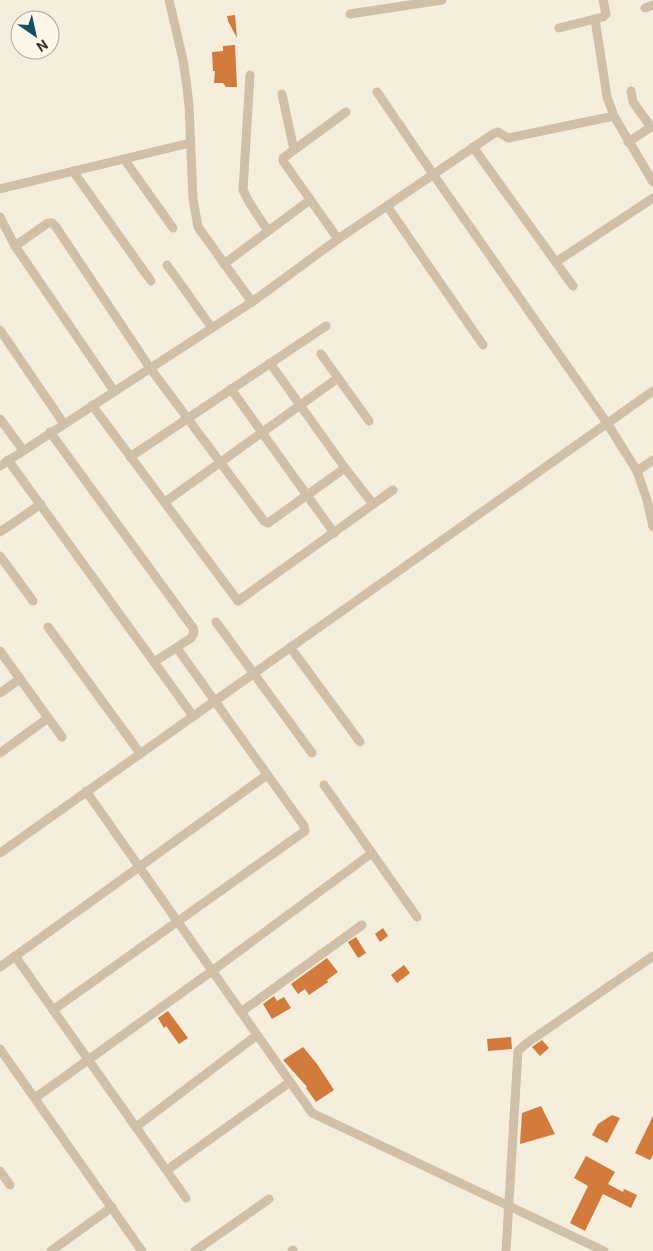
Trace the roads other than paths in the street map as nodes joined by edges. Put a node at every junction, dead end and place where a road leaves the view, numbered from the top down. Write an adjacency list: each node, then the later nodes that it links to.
1 (169, 0): 15 (street)
2 (442, 0): 4 (street)
3 (603, 0): 5 (street)
4 (350, 14)
5 (595, 19): 6 (street); 12 (street)
6 (559, 28)
7 (250, 75): 28 (street)
8 (631, 91): 13 (street)
9 (378, 92): 20 (street)
10 (282, 94): 17 (street)
11 (346, 112): 17 (street)
12 (614, 116): 14 (street); 16 (street)
13 (652, 126): 14 (street)
14 (628, 142): 21 (street)
15 (190, 143): 18 (street); 32 (street)
16 (473, 147): 20 (street); 31 (street)
17 (294, 150): 24 (street)
18 (124, 159): 19 (street); 27 (street)
19 (73, 171): 22 (street); 34 (street)
20 (433, 174): 25 (street); 54 (street)
21 (653, 182)
22 (0, 189)
23 (653, 198): 31 (street)
24 (310, 200): 28 (street); 29 (street)
25 (388, 206): 29 (street); 40 (street)
26 (0, 217): 30 (street)
27 (173, 228)
28 (268, 231): 32 (street)
29 (338, 239): 36 (street)
30 (15, 246): 43 (street); 46 (street)
31 (556, 262): 35 (street)
32 (224, 264): 36 (street)
33 (167, 265): 38 (street)
34 (151, 281)
35 (573, 286)
36 (252, 302): 38 (street)
37 (326, 326): 42 (street)
38 (212, 328): 43 (street)
39 (0, 330): 53 (street)
40 (483, 345)
41 (321, 354): 44 (street)
42 (270, 363): 45 (street); 49 (street)
43 (150, 368): 46 (street); 50 (street)
44 (338, 378): 49 (street); 52 (street)
45 (231, 389): 50 (street); 56 (street)
46 (114, 391): 48 (street)
47 (653, 392): 54 (street)
48 (92, 405): 53 (street); 58 (street)
49 (300, 406): 56 (street); 63 (street)
50 (188, 418): 58 (street); 61 (street)
51 (0, 419): 57 (street)
52 (369, 421)
53 (64, 424): 55 (street)
54 (608, 424): 64 (street); 77 (street)
55 (50, 432): 57 (street); 78 (street)
56 (262, 433): 61 (street); 66 (street)
57 (22, 450): 59 (street)
58 (130, 457): 67 (street)
59 (8, 460): 62 (street); 68 (street)
60 (653, 460): 64 (street)
61 (221, 462): 66 (street); 67 (street)
62 (0, 466)
63 (345, 468): 66 (street); 69 (street)
64 (637, 471): 70 (street)
65 (393, 490): 69 (street)
66 (307, 495): 72 (street)
67 (165, 502): 72 (street)
68 (41, 504): 71 (street); 80 (street)
69 (373, 504): 72 (street)
70 (653, 527)
71 (0, 532)
72 (334, 533)
73 (0, 556): 74 (street)
74 (33, 602)
75 (216, 622): 81 (street)
76 (48, 627): 90 (street)
77 (290, 647): 81 (street); 88 (street)
78 (177, 648): 80 (street); 84 (street)
79 (0, 651): 82 (street)
80 (154, 662): 85 (street)
81 (254, 673): 84 (street); 91 (street)
82 (20, 679): 83 (street); 86 (street)
83 (0, 694)
84 (214, 700): 85 (street); 92 (street)
85 (193, 716): 90 (street)
86 (48, 718): 87 (street); 89 (street)
87 (62, 737)
88 (360, 742)
89 (0, 753)
90 (140, 753): 94 (street)
91 (312, 753)
92 (267, 775): 97 (street); 99 (street)
93 (324, 786): 96 (street)
94 (86, 791): 95 (street); 97 (street)
95 (0, 852)
96 (372, 853): 98 (street); 104 (street)
97 (140, 866): 99 (street); 101 (street)
98 (417, 917)
99 (178, 921): 104 (street); 105 (street)
100 (362, 925): 106 (street)
101 (14, 956): 103 (street); 105 (street)
102 (653, 956): 118 (street)
103 (0, 967)
104 (212, 971): 106 (street); 109 (street)
105 (52, 1010): 109 (street)
106 (241, 1012): 107 (street)
107 (257, 1035): 110 (street); 112 (street)
108 (0, 1049): 111 (street)
109 (88, 1060): 111 (street); 112 (street)
110 (290, 1082): 113 (street); 118 (street)
111 (35, 1098): 119 (street)
112 (136, 1127): 113 (street)
113 (167, 1170): 116 (street)
114 (0, 1172): 115 (street)
115 (10, 1185)
116 (186, 1198)
117 (269, 1199): 122 (street)
118 (508, 1206): 123 (street); 124 (street)
119 (112, 1207): 120 (street); 121 (street)
120 (51, 1251)
121 (142, 1251)
122 (195, 1251)
123 (506, 1251)
124 (604, 1251)

